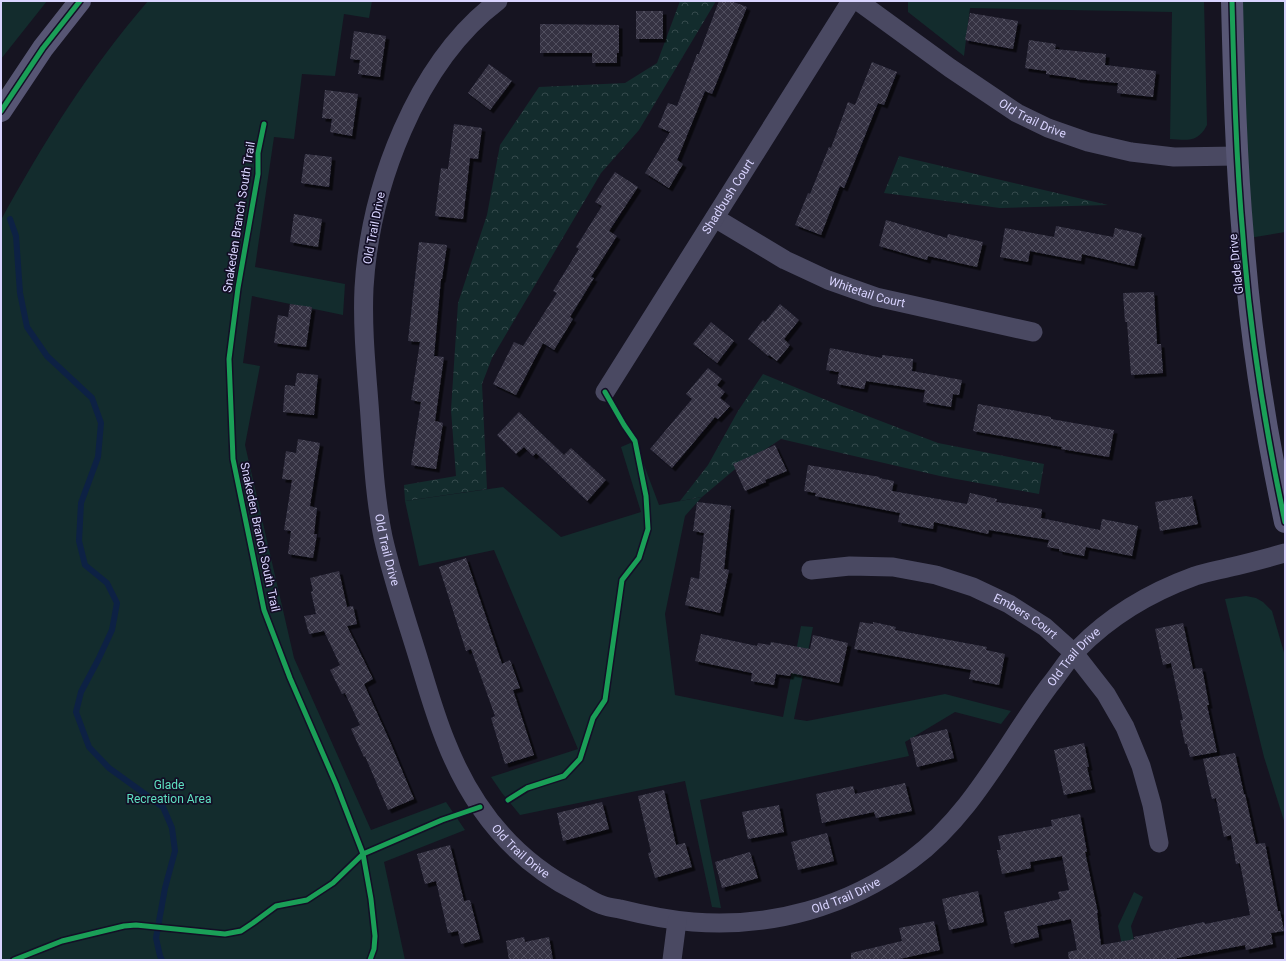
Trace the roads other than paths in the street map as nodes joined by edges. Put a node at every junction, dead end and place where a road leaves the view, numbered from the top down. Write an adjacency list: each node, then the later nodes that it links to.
1 (80, 1): 6 (street)
2 (498, 1): 16 (street, Old Trail Drive)
3 (851, 1): 8 (street, Shadbush Court)
4 (858, 1): 7 (street, Old Trail Drive)
5 (1232, 1): 7 (street, Glade Drive)
6 (1, 111)
7 (1237, 156): 11 (street, Glade Drive)
8 (715, 218): 9 (street, Whitetail Court); 10 (street, Shadbush Court)
9 (1033, 332)
10 (605, 392)
11 (1285, 522)
12 (1285, 553): 14 (street, Old Trail Drive)
13 (810, 570): 14 (street, Embers Court)
14 (1074, 653): 15 (street, Embers Court); 16 (street, Old Trail Drive)
15 (1158, 843)
16 (677, 921): 17 (street)
17 (672, 960)

